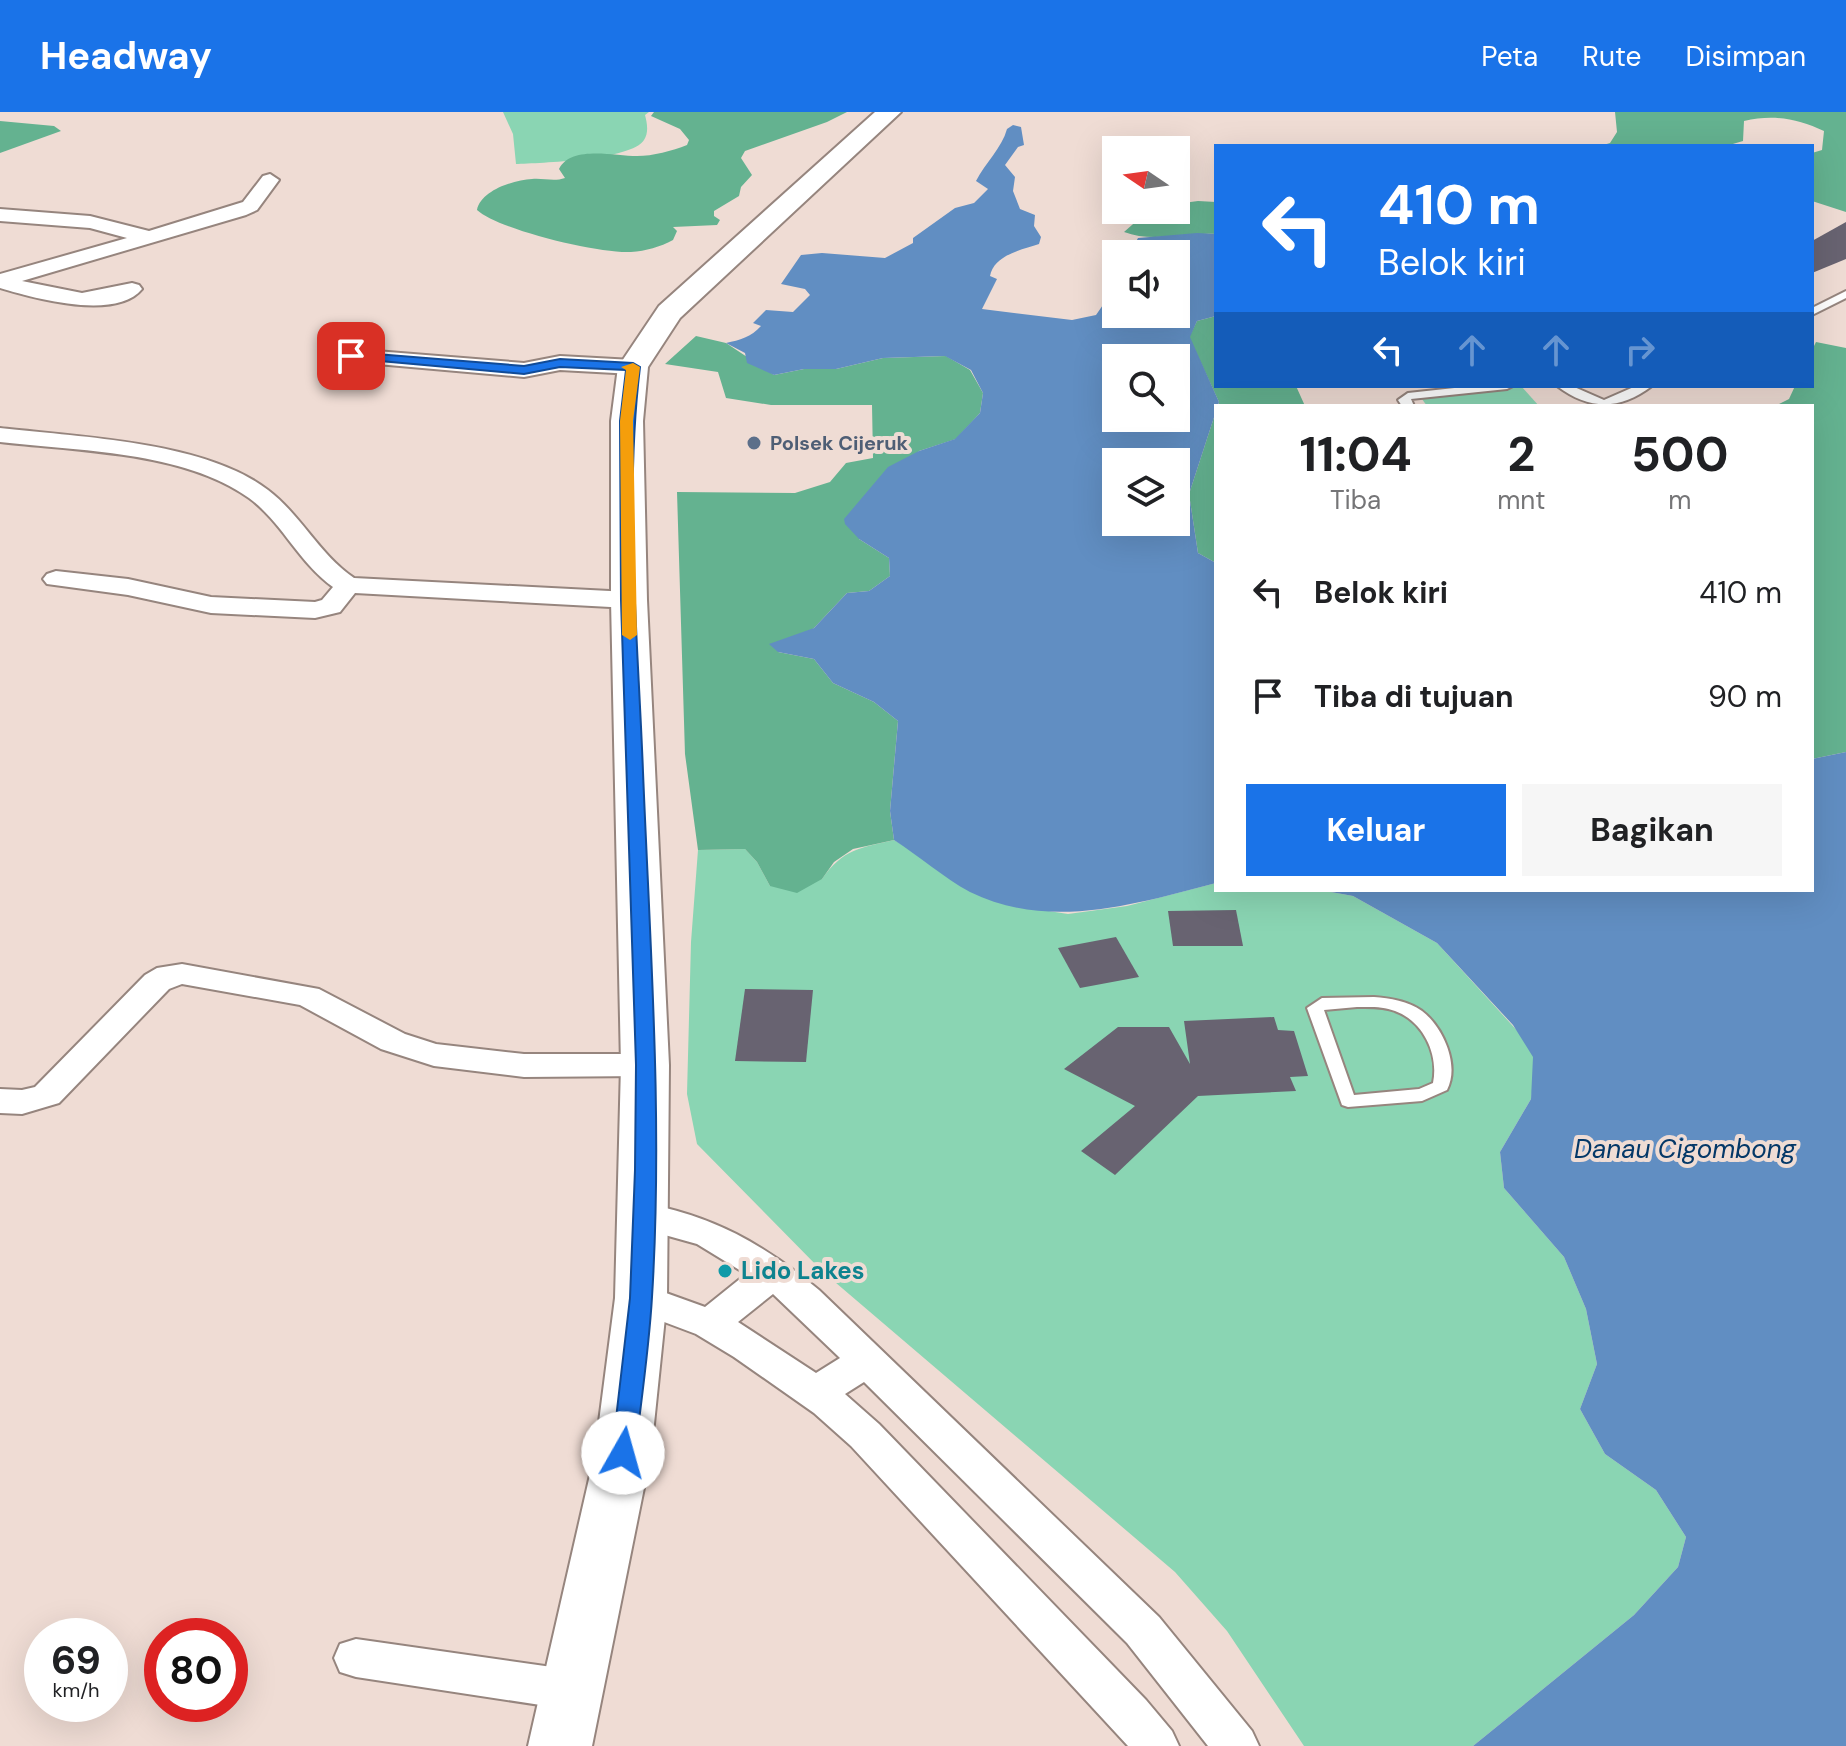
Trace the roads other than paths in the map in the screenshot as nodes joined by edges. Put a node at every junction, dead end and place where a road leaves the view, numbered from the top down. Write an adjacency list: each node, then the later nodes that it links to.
1 (889, 112): 10 (highway)
2 (270, 180): 4 (street)
3 (0, 215): 4 (street)
4 (152, 238): 5 (street)
5 (0, 281): 6 (street)
6 (132, 289)
7 (1846, 294): 8 (lane)
8 (1814, 311)
9 (351, 356): 10 (street)
10 (633, 367): 20 (highway)
11 (1487, 388): 14 (lane)
12 (1567, 388): 15 (lane)
13 (1641, 388): 16 (lane)
14 (1407, 404)
15 (1600, 404)
16 (1604, 404)
17 (0, 435): 19 (street)
18 (56, 579): 19 (street)
19 (348, 585): 20 (street)
20 (629, 600): 22 (highway)
21 (1329, 1053): 21 (lane)
22 (645, 1065): 23 (street); 24 (highway)
23 (0, 1101)
24 (642, 1216): 25 (street); 26 (highway)
25 (773, 1273): 27 (street); 28 (street)
26 (641, 1298): 27 (street); 31 (highway)
27 (710, 1324): 29 (street)
28 (866, 1361): 29 (street); 34 (street)
29 (815, 1393): 33 (street)
30 (356, 1658): 31 (street)
31 (573, 1690): 32 (highway)
32 (560, 1746)
33 (1156, 1746)
34 (1236, 1746)

